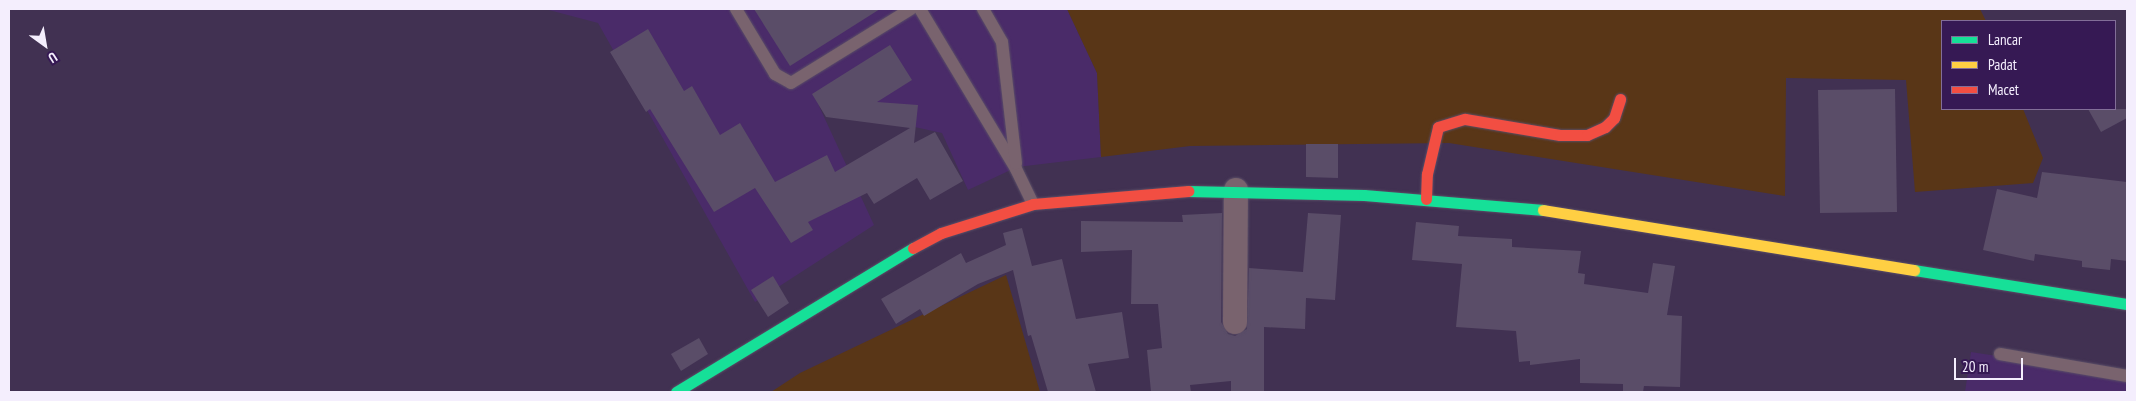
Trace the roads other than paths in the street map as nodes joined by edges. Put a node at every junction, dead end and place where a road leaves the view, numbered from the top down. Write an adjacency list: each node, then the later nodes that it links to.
1 (736, 9): 2 (lane)
2 (911, 9)
3 (920, 9): 6 (lane)
4 (983, 9): 6 (lane)
5 (1620, 98): 8 (street)
6 (1016, 168): 9 (lane)
7 (1236, 190): 8 (street); 9 (street); 11 (street)
8 (1426, 199): 10 (street)
9 (1033, 204): 14 (street)
10 (2127, 304)
11 (1235, 322)
12 (2000, 354): 13 (lane)
13 (2127, 376)
14 (676, 392)

